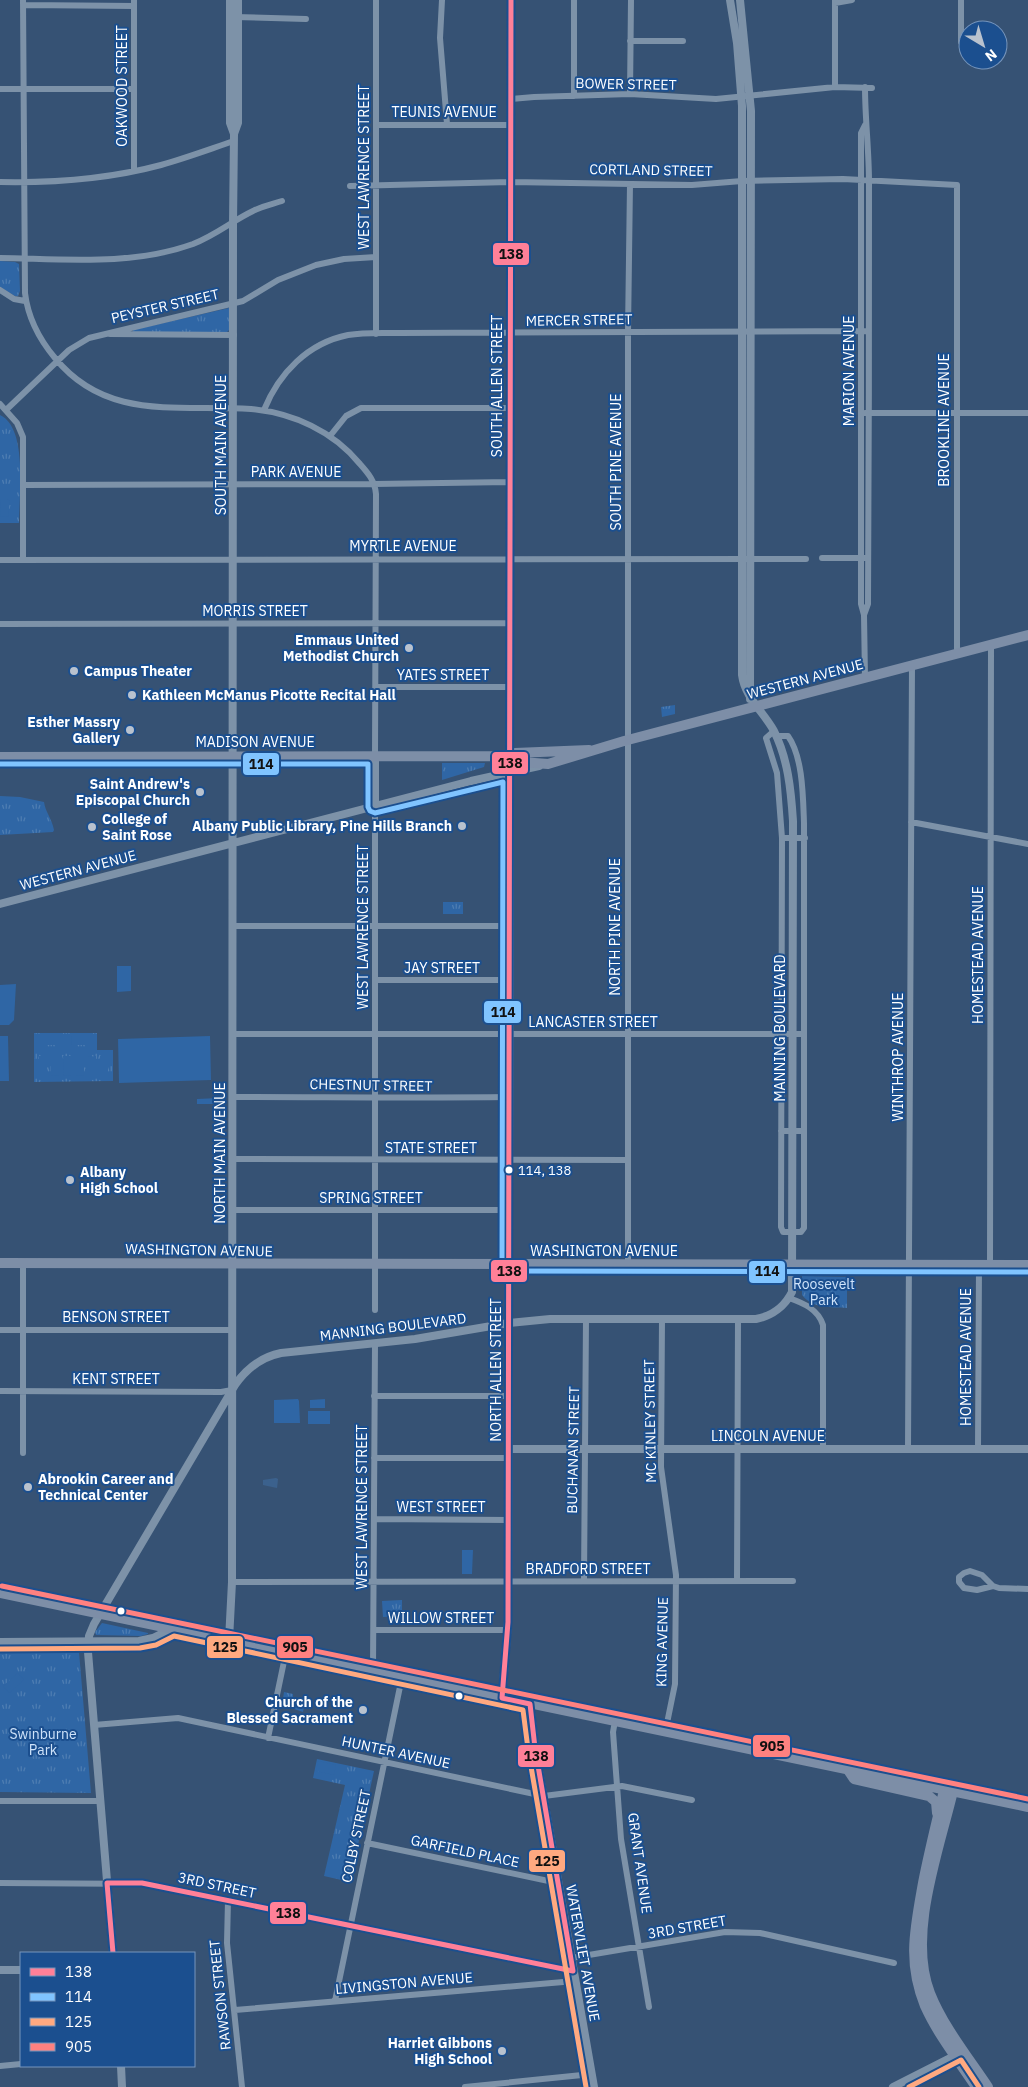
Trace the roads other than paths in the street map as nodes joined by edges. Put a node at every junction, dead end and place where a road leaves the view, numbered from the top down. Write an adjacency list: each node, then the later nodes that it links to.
1 (230, 0): 15 (street, SOUTH MAIN AVENUE)
2 (238, 0): 15 (street, SOUTH MAIN AVENUE)
3 (376, 0): 33 (street, WEST LAWRENCE STREET)
4 (442, 0): 32 (street)
5 (511, 0): 31 (street, SOUTH ALLEN STREET)
6 (574, 0): 29 (street)
7 (631, 0): 20 (street)
8 (730, 0): 19 (street)
9 (740, 0): 18 (street)
10 (852, 0): 12 (street)
11 (960, 0): 17 (street)
12 (835, 2): 22 (street)
13 (23, 3): 14 (street); 24 (street)
14 (134, 3): 27 (street, OAKWOOD STREET)
15 (234, 17): 16 (street); 36 (street, SOUTH MAIN AVENUE)
16 (306, 19)
17 (960, 20)
18 (743, 22): 19 (street); 30 (street)
19 (734, 23): 30 (street)
20 (630, 41): 21 (street); 28 (street)
21 (683, 41)
22 (835, 87): 23 (street, BOWER STREET); 30 (street, BOWER STREET)
23 (864, 87): 25 (street, BOWER STREET); 35 (street, MARION AVENUE)
24 (24, 88): 26 (street); 27 (street); 43 (street)
25 (872, 88)
26 (0, 89)
27 (134, 89): 37 (street, OAKWOOD STREET)
28 (630, 94): 29 (street, BOWER STREET); 30 (street, BOWER STREET)
29 (574, 96): 31 (street, BOWER STREET)
30 (746, 96): 40 (street, MANNING BOULEVARD); 41 (street)
31 (510, 100): 34 (street, SOUTH ALLEN STREET)
32 (447, 124): 33 (street, TEUNIS AVENUE); 34 (street, TEUNIS AVENUE)
33 (376, 125): 46 (street, WEST LAWRENCE STREET)
34 (511, 125): 44 (street, SOUTH ALLEN STREET)
35 (865, 125): 38 (street, MARION AVENUE); 39 (street, MARION AVENUE)
36 (234, 137): 37 (street); 50 (street, SOUTH MAIN AVENUE)
37 (134, 172): 43 (street)
38 (861, 180): 39 (street, CORTLAND STREET); 41 (street, CORTLAND STREET); 53 (street, MARION AVENUE)
39 (869, 180): 47 (street, CORTLAND STREET); 53 (street, MARION AVENUE)
40 (742, 181): 41 (street, CORTLAND STREET); 45 (street, CORTLAND STREET); 51 (street, MANNING BOULEVARD)
41 (751, 181): 52 (street)
42 (0, 182): 43 (street)
43 (24, 182): 56 (street)
44 (510, 182): 45 (street, CORTLAND STREET); 46 (street, CORTLAND STREET); 64 (street, SOUTH ALLEN STREET)
45 (630, 184): 61 (street, SOUTH PINE AVENUE)
46 (376, 185): 48 (street, CORTLAND STREET); 55 (street, WEST LAWRENCE STREET)
47 (956, 185): 76 (street, BROOKLINE AVENUE)
48 (350, 186)
49 (282, 201): 50 (street)
50 (234, 224): 56 (street); 59 (street, SOUTH MAIN AVENUE)
51 (742, 256): 52 (street); 62 (street, MANNING BOULEVARD)
52 (750, 256): 63 (street)
53 (865, 257): 60 (street, MARION AVENUE)
54 (0, 258): 56 (street)
55 (376, 258): 59 (street, PEYSTER STREET); 66 (street, WEST LAWRENCE STREET)
56 (25, 259): 58 (street)
57 (0, 290): 58 (street)
58 (25, 301): 68 (street)
59 (234, 302): 65 (street, PEYSTER STREET); 67 (street, SOUTH MAIN AVENUE)
60 (864, 331): 63 (street, MERCER STREET); 77 (street, MARION AVENUE)
61 (628, 332): 62 (street, MERCER STREET); 64 (street, MERCER STREET); 94 (street, SOUTH PINE AVENUE)
62 (742, 332): 63 (street, MERCER STREET); 72 (street, MANNING BOULEVARD)
63 (750, 332): 73 (street)
64 (510, 333): 66 (street, MERCER STREET); 71 (street, SOUTH ALLEN STREET)
65 (102, 334): 67 (street, PEYSTER STREET); 68 (street, PEYSTER STREET)
66 (376, 334): 75 (street, MERCER STREET)
67 (234, 336): 70 (street, SOUTH MAIN AVENUE)
68 (58, 362): 70 (street); 74 (street, PEYSTER STREET)
69 (0, 404): 74 (street)
70 (233, 408): 75 (street); 83 (street, SOUTH MAIN AVENUE)
71 (509, 408): 79 (street); 82 (street, SOUTH ALLEN STREET)
72 (742, 409): 73 (street); 80 (street, MANNING BOULEVARD)
73 (751, 409): 81 (street)
74 (6, 410): 85 (street)
75 (264, 410): 79 (street)
76 (956, 412): 77 (street); 78 (street); 109 (street, BROOKLINE AVENUE)
77 (865, 413): 86 (street, MARION AVENUE); 87 (street, MARION AVENUE)
78 (1028, 413)
79 (330, 436): 84 (street)
80 (741, 478): 81 (street); 95 (street, MANNING BOULEVARD)
81 (750, 478): 96 (street)
82 (510, 482): 84 (street, PARK AVENUE); 88 (street, SOUTH ALLEN STREET)
83 (234, 484): 84 (street, PARK AVENUE); 85 (street, PARK AVENUE); 99 (street, SOUTH MAIN AVENUE)
84 (374, 484): 93 (street, WEST LAWRENCE STREET)
85 (23, 485): 98 (street)
86 (861, 486): 87 (street); 91 (street, MARION AVENUE)
87 (868, 486): 92 (street, MARION AVENUE)
88 (509, 558): 93 (street, MYRTLE AVENUE); 94 (street, MYRTLE AVENUE); 102 (street, SOUTH ALLEN STREET)
89 (806, 558): 96 (street, MYRTLE AVENUE)
90 (822, 558): 91 (street)
91 (861, 558): 92 (street); 100 (street, MARION AVENUE)
92 (868, 558): 100 (street, MARION AVENUE)
93 (376, 559): 99 (street, MYRTLE AVENUE); 104 (street, WEST LAWRENCE STREET)
94 (629, 559): 95 (street, MYRTLE AVENUE); 116 (street, SOUTH PINE AVENUE)
95 (742, 559): 96 (street, MYRTLE AVENUE); 105 (street, MANNING BOULEVARD)
96 (751, 559): 106 (street)
97 (0, 560): 98 (street, MYRTLE AVENUE)
98 (23, 560): 99 (street, MYRTLE AVENUE)
99 (233, 560): 101 (street, SOUTH MAIN AVENUE)
100 (864, 615): 111 (street, MARION AVENUE)
101 (233, 623): 103 (street, MORRIS STREET); 104 (street, MORRIS STREET); 119 (street, SOUTH MAIN AVENUE)
102 (510, 623): 104 (street, MORRIS STREET); 113 (street, SOUTH ALLEN STREET)
103 (0, 624)
104 (376, 624): 112 (street, WEST LAWRENCE STREET)
105 (742, 629): 106 (street); 114 (street, MANNING BOULEVARD)
106 (750, 629): 114 (street)
107 (1028, 635): 108 (main road, WESTERN AVENUE)
108 (991, 645): 109 (main road, WESTERN AVENUE); 128 (street, HOMESTEAD AVENUE)
109 (957, 654): 110 (main road, WESTERN AVENUE)
110 (912, 666): 111 (main road, WESTERN AVENUE); 127 (street, WINTHROP AVENUE)
111 (865, 678): 114 (main road, WESTERN AVENUE)
112 (376, 687): 113 (street, YATES STREET); 120 (street, WEST LAWRENCE STREET)
113 (510, 687): 121 (street, SOUTH ALLEN STREET)
114 (753, 702): 115 (street, MANNING BOULEVARD); 116 (main road, WESTERN AVENUE)
115 (775, 734): 129 (street, MANNING BOULEVARD); 130 (street, MANNING BOULEVARD); 131 (street, MANNING BOULEVARD)
116 (628, 740): 117 (main road, WESTERN AVENUE); 149 (street, NORTH PINE AVENUE)
117 (589, 750): 118 (main road, WESTERN AVENUE); 124 (main road, WESTERN AVENUE)
118 (556, 753): 121 (main road, MADISON AVENUE); 123 (street, WESTERN AVENUE)
119 (234, 756): 120 (main road, MADISON AVENUE); 122 (main road, MADISON AVENUE); 132 (street, NORTH MAIN AVENUE)
120 (375, 756): 121 (main road, MADISON AVENUE); 126 (street, WEST LAWRENCE STREET)
121 (510, 756): 123 (main road, MADISON AVENUE); 125 (street, SOUTH ALLEN STREET)
122 (0, 757)
123 (524, 763): 124 (main road, MADISON AVENUE); 125 (street, WESTERN AVENUE)
124 (548, 764): 125 (street, WESTERN AVENUE)
125 (510, 772): 126 (street, WESTERN AVENUE); 137 (street, NORTH ALLEN STREET)
126 (375, 806): 132 (street, WESTERN AVENUE); 136 (street, WEST LAWRENCE STREET)
127 (911, 822): 128 (street); 171 (street, WINTHROP AVENUE)
128 (990, 837): 133 (street); 173 (street, HOMESTEAD AVENUE)
129 (782, 838): 130 (street); 138 (street, MANNING BOULEVARD)
130 (793, 838): 131 (street); 139 (street, MANNING BOULEVARD)
131 (804, 838): 140 (street, MANNING BOULEVARD)
132 (234, 843): 134 (street, WESTERN AVENUE); 135 (street, NORTH MAIN AVENUE)
133 (1028, 844)
134 (0, 904)
135 (233, 926): 136 (street); 143 (street, NORTH MAIN AVENUE)
136 (375, 926): 137 (street); 141 (street, WEST LAWRENCE STREET)
137 (510, 926): 142 (street, NORTH ALLEN STREET)
138 (782, 926): 139 (street); 145 (street, MANNING BOULEVARD)
139 (793, 926): 140 (street); 146 (street, MANNING BOULEVARD)
140 (804, 926): 147 (street, MANNING BOULEVARD)
141 (375, 980): 142 (street, JAY STREET); 144 (street, WEST LAWRENCE STREET)
142 (509, 980): 148 (street, NORTH ALLEN STREET)
143 (233, 1034): 144 (street, LANCASTER STREET); 151 (street, NORTH MAIN AVENUE)
144 (375, 1034): 148 (street, LANCASTER STREET); 150 (street, WEST LAWRENCE STREET)
145 (782, 1034): 146 (street, LANCASTER STREET); 149 (street, LANCASTER STREET); 153 (street, MANNING BOULEVARD)
146 (792, 1034): 147 (street, LANCASTER STREET); 154 (street, MANNING BOULEVARD)
147 (804, 1034): 155 (street, MANNING BOULEVARD)
148 (509, 1035): 149 (street, LANCASTER STREET); 152 (street, NORTH ALLEN STREET)
149 (628, 1035): 159 (street, NORTH PINE AVENUE)
150 (375, 1096): 151 (street, CHESTNUT STREET); 152 (street, CHESTNUT STREET); 157 (street, WEST LAWRENCE STREET)
151 (233, 1097): 156 (street, NORTH MAIN AVENUE)
152 (509, 1097): 158 (street, NORTH ALLEN STREET)
153 (781, 1131): 154 (street); 163 (street, MANNING BOULEVARD)
154 (792, 1131): 155 (street); 163 (street, MANNING BOULEVARD)
155 (804, 1131): 163 (street, MANNING BOULEVARD)
156 (234, 1159): 157 (street, STATE STREET); 160 (street, NORTH MAIN AVENUE)
157 (375, 1160): 158 (street, STATE STREET); 161 (street, WEST LAWRENCE STREET)
158 (509, 1160): 159 (street, STATE STREET); 162 (street, NORTH ALLEN STREET)
159 (628, 1160): 168 (street, NORTH PINE AVENUE)
160 (233, 1210): 161 (street, SPRING STREET); 166 (street, NORTH MAIN AVENUE)
161 (375, 1210): 162 (street, SPRING STREET); 169 (street, WEST LAWRENCE STREET)
162 (508, 1210): 167 (street, NORTH ALLEN STREET)
163 (793, 1233): 170 (street, MANNING BOULEVARD)
164 (0, 1263): 165 (main road, WASHINGTON AVENUE)
165 (22, 1263): 166 (main road, WASHINGTON AVENUE); 182 (street)
166 (232, 1264): 169 (main road, WASHINGTON AVENUE); 183 (street, NORTH MAIN AVENUE)
167 (509, 1264): 168 (main road, WASHINGTON AVENUE); 169 (main road, WASHINGTON AVENUE); 180 (street, NORTH ALLEN STREET)
168 (628, 1264): 170 (main road, WASHINGTON AVENUE)
169 (375, 1265): 176 (street, WEST LAWRENCE STREET)
170 (793, 1265): 171 (main road, WASHINGTON AVENUE); 175 (street, MANNING BOULEVARD)
171 (910, 1265): 172 (main road, WASHINGTON AVENUE); 195 (street, WINTHROP AVENUE)
172 (979, 1265): 173 (main road, WASHINGTON AVENUE); 196 (street, HOMESTEAD AVENUE)
173 (990, 1265): 174 (main road, WASHINGTON AVENUE)
174 (1028, 1265)
175 (789, 1298): 179 (street, MANNING BOULEVARD); 194 (street)
176 (375, 1310)
177 (586, 1319): 178 (street, MANNING BOULEVARD); 180 (street, MANNING BOULEVARD); 190 (street, BUCHANAN STREET)
178 (662, 1319): 179 (street, MANNING BOULEVARD); 191 (street, MC KINLEY STREET)
179 (738, 1320): 193 (street)
180 (509, 1323): 184 (street, MANNING BOULEVARD); 189 (street, NORTH ALLEN STREET)
181 (0, 1330): 182 (street, BENSON STREET)
182 (22, 1330): 183 (street, BENSON STREET); 187 (street)
183 (232, 1330): 185 (street, NORTH MAIN AVENUE)
184 (374, 1344): 185 (street, MANNING BOULEVARD); 188 (street, WEST LAWRENCE STREET)
185 (232, 1390): 187 (street, KENT STREET); 209 (street, NORTH MAIN AVENUE); 213 (street, MANNING BOULEVARD)
186 (0, 1391): 187 (street, KENT STREET)
187 (22, 1391): 198 (street)
188 (374, 1396): 189 (street); 199 (street, WEST LAWRENCE STREET)
189 (508, 1396): 192 (street, NORTH ALLEN STREET)
190 (586, 1448): 191 (street, LINCOLN AVENUE); 192 (street, LINCOLN AVENUE); 205 (street, BUCHANAN STREET)
191 (660, 1448): 193 (street, LINCOLN AVENUE); 206 (street, MC KINLEY STREET)
192 (508, 1449): 200 (street, NORTH ALLEN STREET)
193 (738, 1449): 194 (street, LINCOLN AVENUE); 207 (street)
194 (823, 1449): 195 (street, LINCOLN AVENUE)
195 (908, 1449): 196 (street, LINCOLN AVENUE)
196 (978, 1449): 197 (street, LINCOLN AVENUE)
197 (1028, 1449)
198 (23, 1453)
199 (374, 1458): 200 (street); 201 (street, WEST LAWRENCE STREET)
200 (508, 1458): 202 (street, NORTH ALLEN STREET)
201 (374, 1519): 202 (street, WEST STREET); 203 (street, WEST LAWRENCE STREET)
202 (508, 1520): 204 (street, NORTH ALLEN STREET)
203 (374, 1581): 204 (street, BRADFORD STREET); 209 (street, BRADFORD STREET); 215 (street, WEST LAWRENCE STREET)
204 (508, 1581): 205 (street, BRADFORD STREET); 216 (street, NORTH ALLEN STREET)
205 (584, 1581): 206 (street, BRADFORD STREET)
206 (676, 1581): 207 (street, BRADFORD STREET); 227 (street, KING AVENUE)
207 (737, 1581): 208 (street, BRADFORD STREET)
208 (793, 1581)
209 (232, 1582): 217 (street, NORTH MAIN AVENUE)
210 (993, 1586): 210 (street); 211 (street)
211 (1028, 1589)
212 (0, 1593): 213 (main road)
213 (100, 1614): 214 (main road); 218 (street, MANNING BOULEVARD)
214 (174, 1628): 217 (main road); 218 (street)
215 (374, 1630): 216 (street, WILLOW STREET); 221 (street, WEST LAWRENCE STREET)
216 (508, 1630): 223 (street, NORTH ALLEN STREET)
217 (229, 1640): 220 (main road)
218 (88, 1641): 219 (street); 226 (street)
219 (0, 1642)
220 (286, 1652): 221 (main road); 228 (street)
221 (373, 1670): 222 (main road)
222 (402, 1677): 223 (main road); 229 (street, COLBY STREET)
223 (502, 1698): 224 (main road)
224 (530, 1704): 225 (main road); 233 (street, WATERVLIET AVENUE)
225 (614, 1721): 227 (main road); 231 (street, GRANT AVENUE)
226 (94, 1724): 228 (street, HUNTER AVENUE); 237 (street)
227 (665, 1733): 230 (main road)
228 (268, 1738): 229 (street, HUNTER AVENUE)
229 (384, 1762): 233 (street, HUNTER AVENUE); 240 (street, COLBY STREET)
230 (848, 1770): 232 (main road); 239 (main road)
231 (617, 1786): 233 (street, HUNTER AVENUE); 235 (street, HUNTER AVENUE); 248 (street, GRANT AVENUE)
232 (948, 1791): 234 (main road); 239 (main road); 241 (main road)
233 (544, 1796): 244 (street, WATERVLIET AVENUE)
234 (992, 1799): 238 (main road); 241 (main road)
235 (692, 1800)
236 (0, 1801): 237 (street)
237 (100, 1801): 243 (street)
238 (1028, 1807)
239 (936, 1822): 260 (main road)
240 (367, 1843): 244 (street, GARFIELD PLACE); 246 (street, COLBY STREET)
241 (933, 1873): 260 (main road)
242 (0, 1883): 243 (street, 3RD STREET)
243 (106, 1883): 245 (street, 3RD STREET); 247 (street)
244 (558, 1883): 251 (street, WATERVLIET AVENUE)
245 (228, 1900): 246 (street, 3RD STREET); 259 (street, RAWSON STREET)
246 (350, 1925): 255 (street, 3RD STREET); 257 (street, COLBY STREET)
247 (112, 1944): 249 (street); 250 (street)
248 (640, 1948): 251 (street, 3RD STREET); 252 (street, 3RD STREET); 258 (street, GRANT AVENUE)
249 (108, 1952)
250 (113, 1952)
251 (571, 1958): 255 (street, WATERVLIET AVENUE)
252 (894, 1963)
253 (0, 1970): 254 (street)
254 (20, 1970)
255 (574, 1971): 256 (street, WATERVLIET AVENUE)
256 (575, 1981): 257 (street, LIVINGSTON AVENUE); 264 (street, WATERVLIET AVENUE)
257 (335, 2001): 259 (street, LIVINGSTON AVENUE)
258 (649, 2007)
259 (235, 2010): 266 (street, RAWSON STREET)
260 (960, 2052): 269 (street); 270 (main road); 271 (main road)
261 (20, 2064): 262 (street)
262 (0, 2066)
263 (121, 2067): 265 (street)
264 (592, 2074): 267 (street); 268 (street, WATERVLIET AVENUE)
265 (122, 2087)
266 (242, 2087)
267 (465, 2087)
268 (594, 2087)
269 (893, 2087)
270 (976, 2087)
271 (988, 2087)

